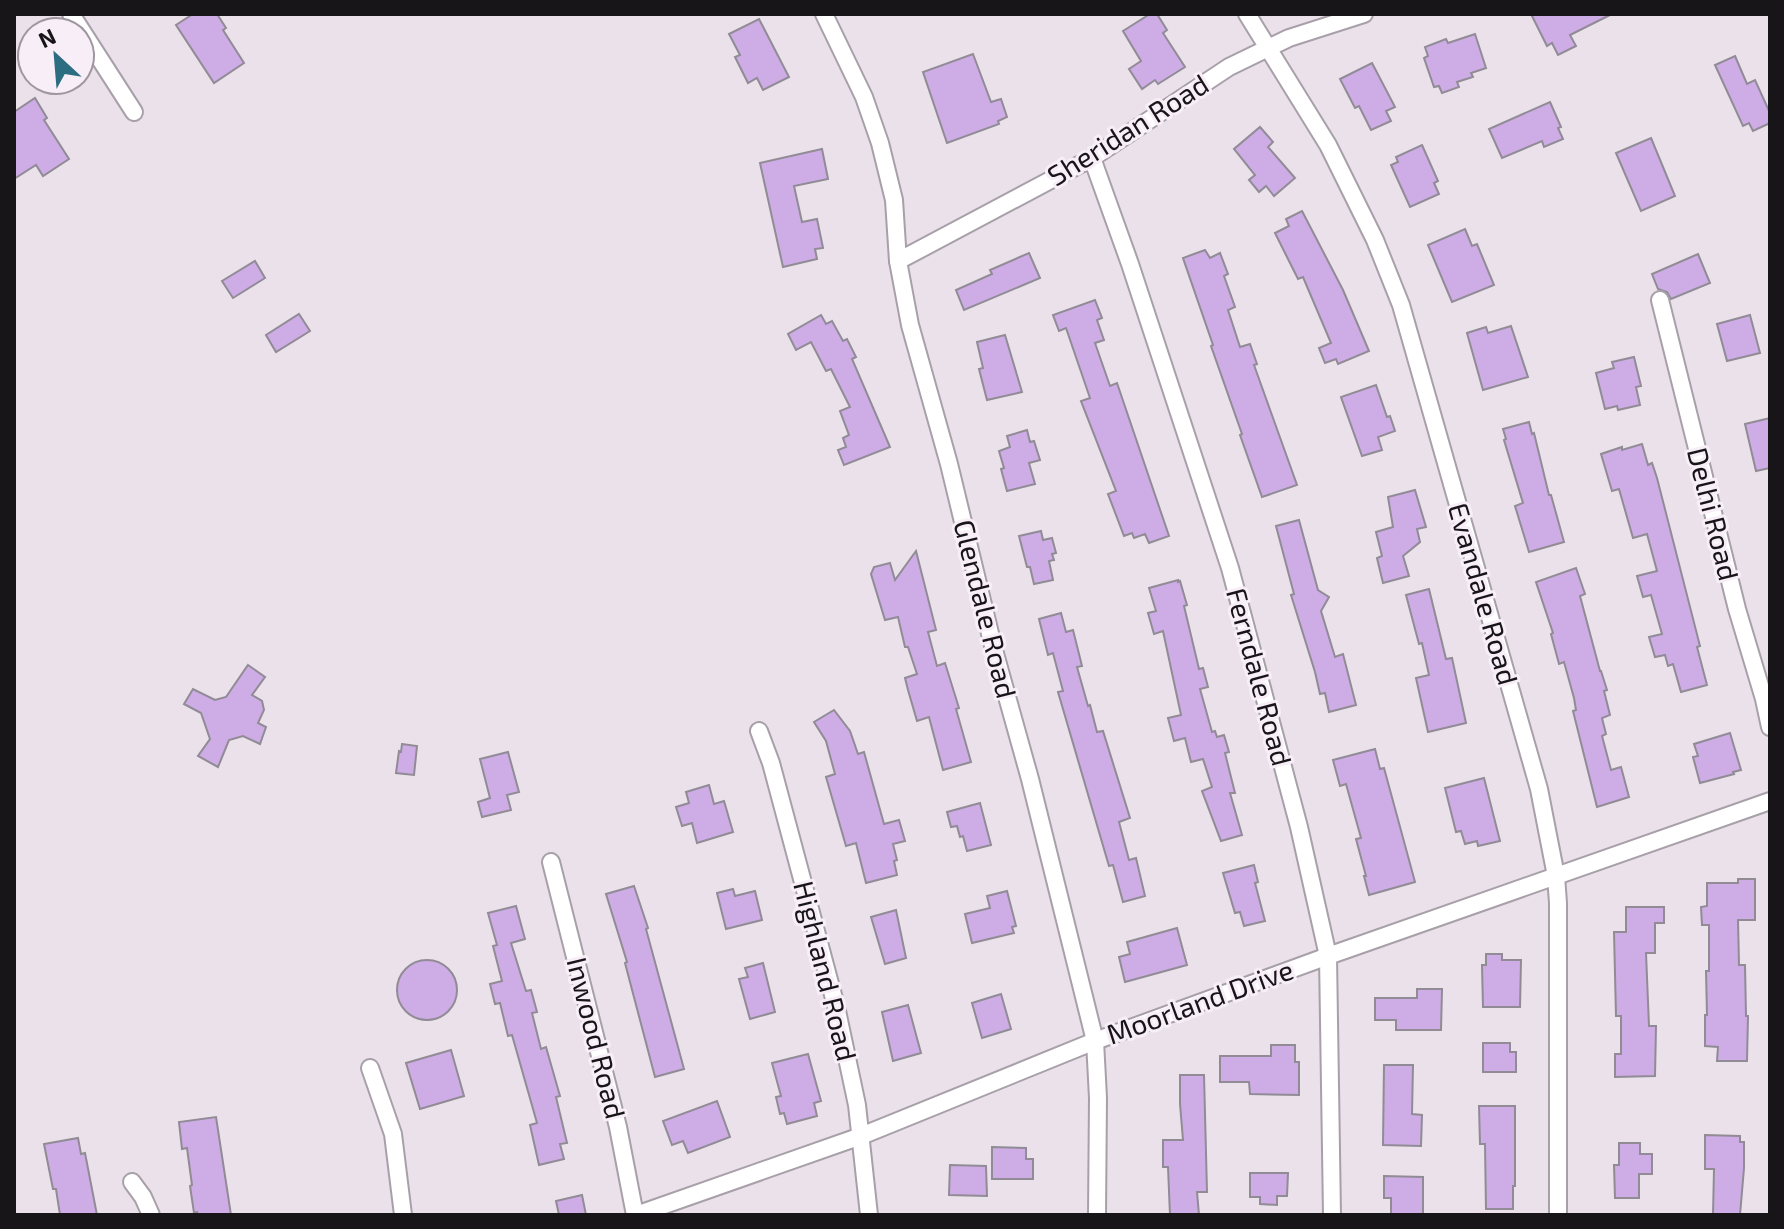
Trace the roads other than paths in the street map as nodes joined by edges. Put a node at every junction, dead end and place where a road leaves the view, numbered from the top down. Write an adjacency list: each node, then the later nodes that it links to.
1 (71, 14): 6 (street)
2 (824, 14): 8 (street, Glendale Road)
3 (1247, 14): 5 (street, Evandale Road)
4 (1364, 14): 5 (street, Sheridan Road)
5 (1269, 48): 7 (street, Sheridan Road); 14 (street, Evandale Road)
6 (134, 112)
7 (1092, 158): 8 (street, Sheridan Road); 15 (street, Ferndale Road)
8 (898, 261): 16 (street, Glendale Road)
9 (1660, 300): 10 (street, Delhi Road)
10 (1770, 727)
11 (759, 731): 18 (street, Highland Road)
12 (1770, 801): 14 (street, Moorland Drive)
13 (551, 862): 22 (street, Inwood Road)
14 (1556, 876): 15 (street, Moorland Drive); 26 (street, Evandale Road)
15 (1328, 956): 16 (street, Moorland Drive); 25 (street, Ferndale Road)
16 (1095, 1041): 18 (street, Moorland Drive); 24 (street, Glendale Road)
17 (370, 1068): 21 (street)
18 (861, 1136): 22 (street, Moorland Drive); 23 (street, Highland Road)
19 (132, 1182): 20 (street)
20 (151, 1215)
21 (403, 1215)
22 (636, 1215)
23 (869, 1215)
24 (1097, 1215)
25 (1332, 1215)
26 (1558, 1215)

